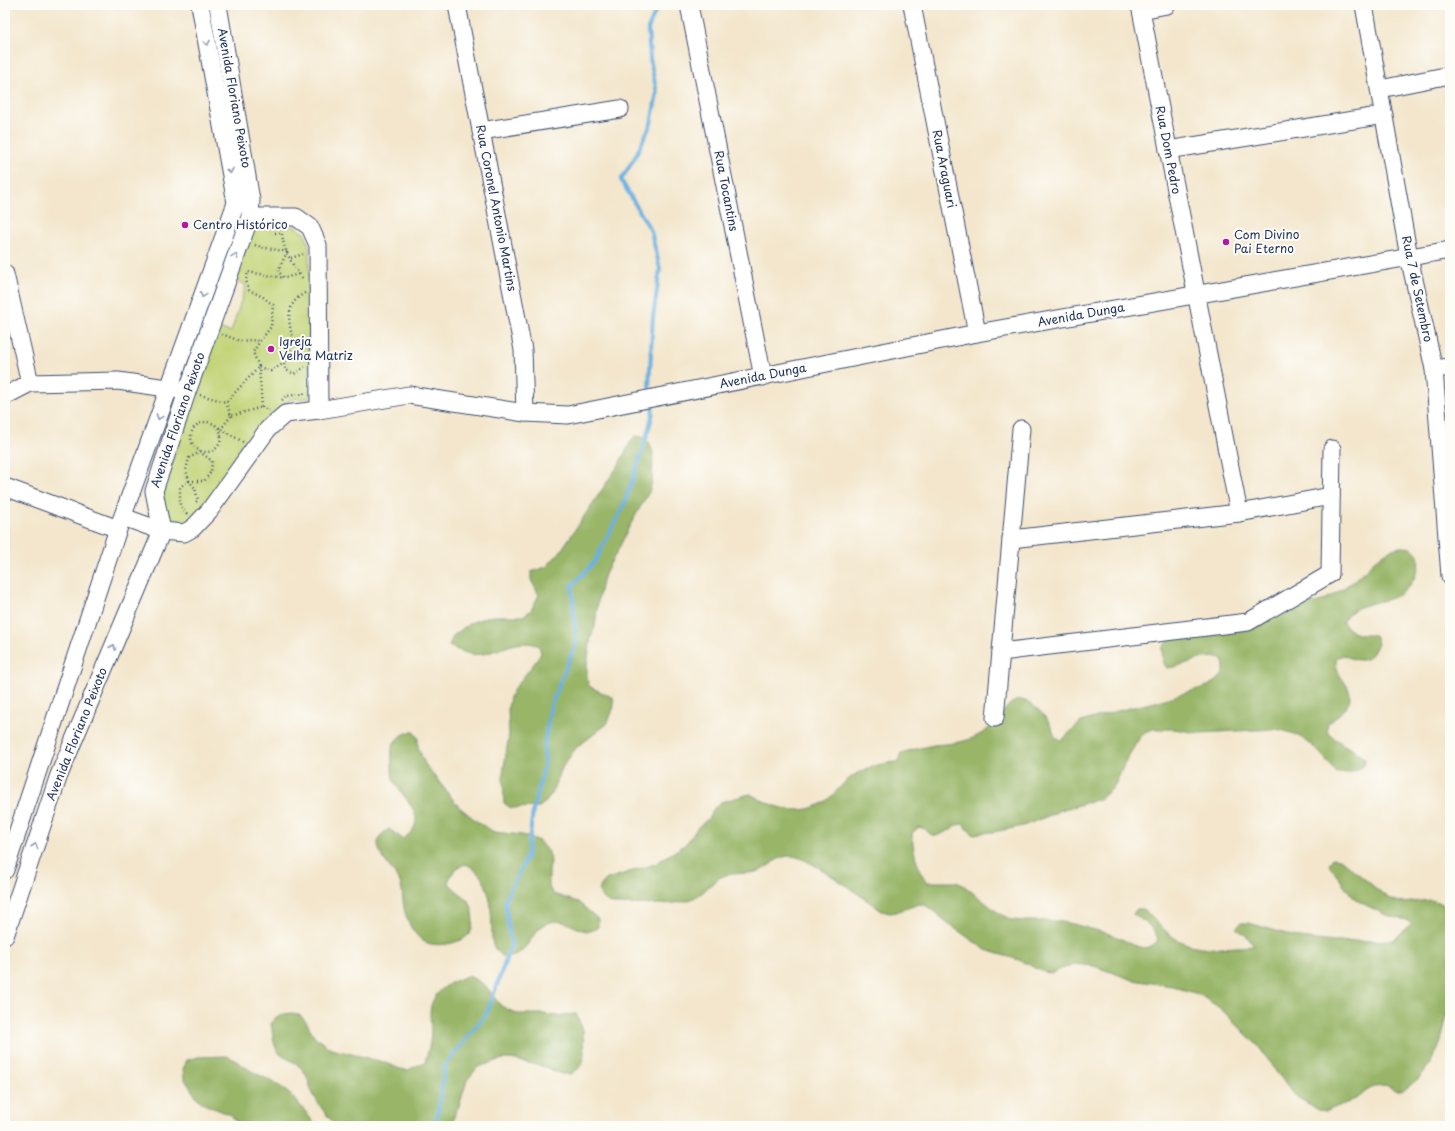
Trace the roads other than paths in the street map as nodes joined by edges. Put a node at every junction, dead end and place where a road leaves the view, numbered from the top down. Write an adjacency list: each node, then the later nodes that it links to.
1 (200, 5): 15 (street, Avenida Floriano Peixoto, one-way to 15)
2 (218, 5): 15 (street, Avenida Floriano Peixoto)
3 (457, 5): 13 (street, Rua Coronel Antonio Martins)
4 (689, 5): 22 (street, Rua Tocantins)
5 (912, 5): 20 (street, Rua Araguari)
6 (1167, 5): 8 (street)
7 (1364, 5): 10 (street, Rua 7 de Setembro)
8 (1141, 7): 14 (street, Rua Dom Pedro)
9 (1450, 75): 10 (street)
10 (1380, 89): 12 (street, Rua 7 de Setembro)
11 (620, 109): 13 (street)
12 (1384, 115): 14 (street); 17 (street, Rua 7 de Setembro)
13 (481, 131): 28 (street, Rua Coronel Antonio Martins)
14 (1168, 150): 19 (street, Rua Dom Pedro)
15 (246, 207): 24 (street, Avenida Floriano Peixoto, one-way to 24); 25 (street, Avenida Floriano Peixoto, one-way to 15); 27 (street)
16 (1450, 250): 17 (street, Avenida Dunga)
17 (1409, 257): 19 (street, Avenida Dunga); 21 (street, Rua 7 de Setembro)
18 (5, 274): 23 (street)
19 (1197, 295): 20 (street, Avenida Dunga); 34 (street, Rua Dom Pedro)
20 (977, 333): 22 (street, Avenida Dunga)
21 (1442, 368): 32 (street, Rua 7 de Setembro)
22 (763, 376): 28 (street, Avenida Dunga)
23 (30, 383): 24 (street); 26 (street)
24 (170, 388): 25 (street); 35 (street, Avenida Floriano Peixoto, one-way to 35)
25 (192, 393): 36 (street, Avenida Floriano Peixoto)
26 (5, 396)
27 (319, 410): 28 (street, Avenida Dunga); 36 (street, Avenida Dunga)
28 (525, 413)
29 (1021, 429): 37 (street)
30 (1332, 450): 33 (street)
31 (5, 487): 35 (street, Avenida Dunga)
32 (1447, 495): 38 (street, Rua 7 de Setembro)
33 (1331, 496): 34 (street); 39 (street)
34 (1239, 513): 37 (street)
35 (120, 523): 36 (street, Avenida Dunga); 41 (street, Avenida Floriano Peixoto)
36 (162, 531): 42 (street, Avenida Floriano Peixoto, one-way to 36)
37 (1011, 539): 39 (street)
38 (1450, 576)
39 (1001, 652): 40 (street)
40 (995, 718)
41 (39, 768): 42 (street); 43 (street, Avenida Floriano Peixoto)
42 (59, 775): 44 (street, Avenida Floriano Peixoto, one-way to 42)
43 (5, 870): 44 (street)
44 (25, 875): 45 (street, Avenida Floriano Peixoto)
45 (5, 936)

